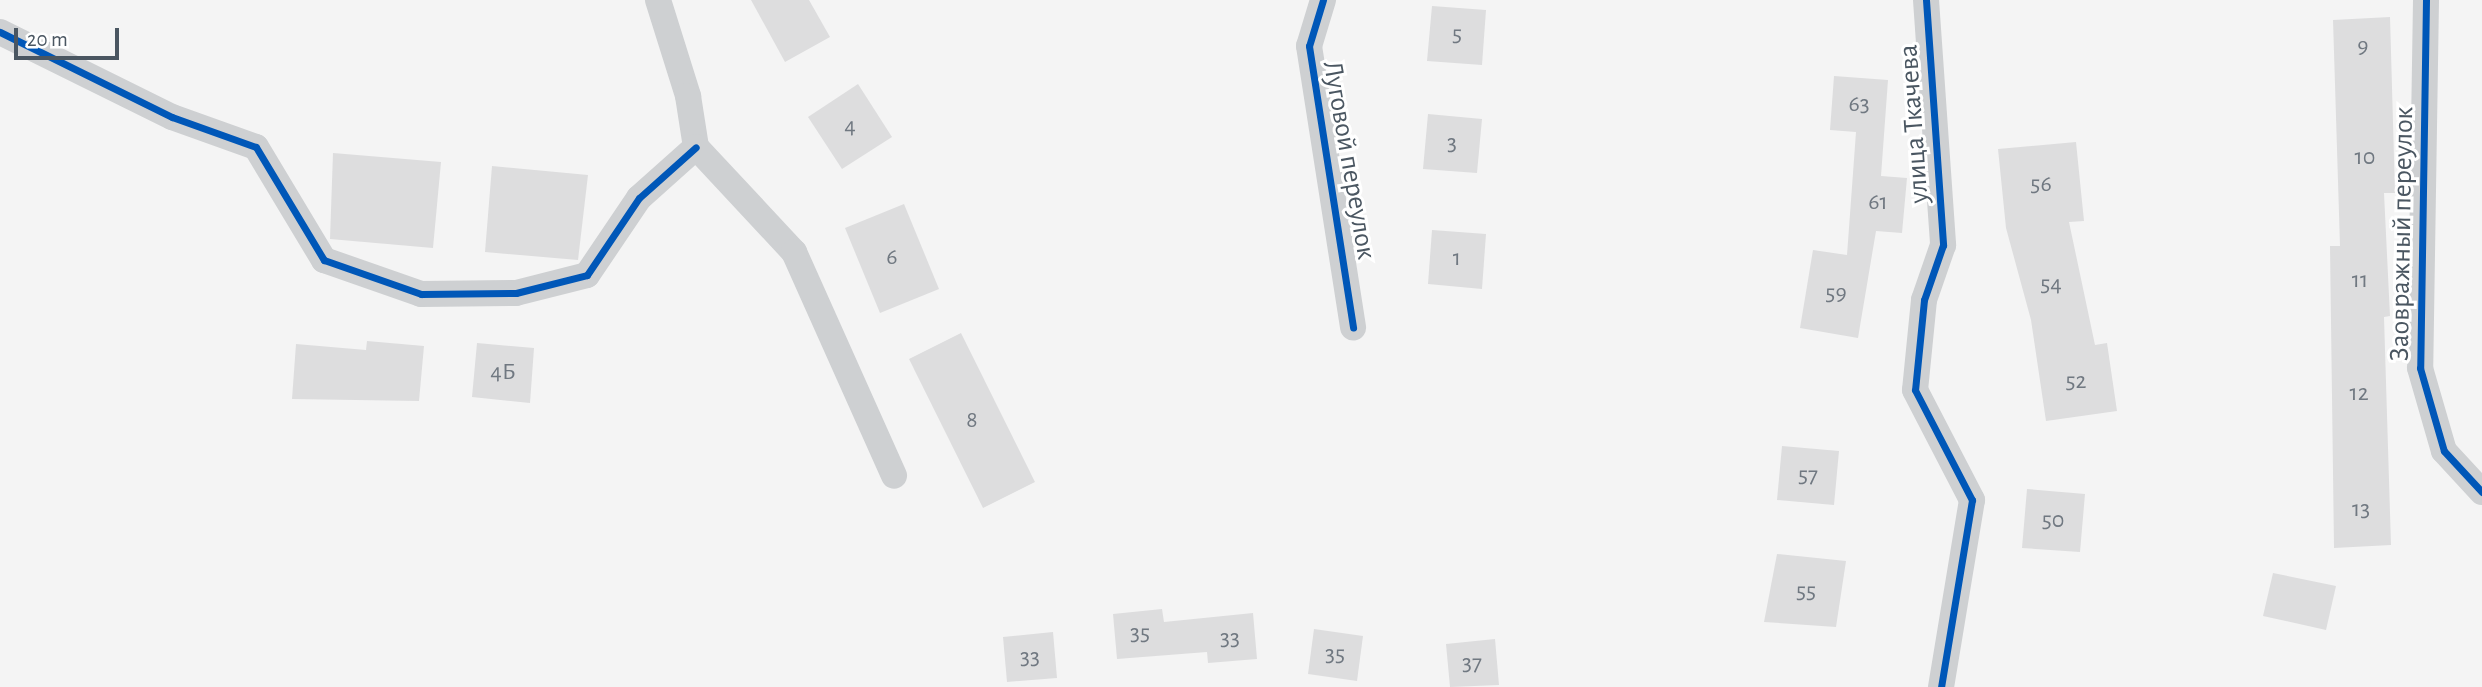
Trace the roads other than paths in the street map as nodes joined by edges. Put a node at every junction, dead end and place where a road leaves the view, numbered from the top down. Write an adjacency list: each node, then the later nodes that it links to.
1 (658, 0): 6 (street)
2 (1323, 0): 7 (street, Луговой переулок)
3 (1926, 0): 10 (street, улица Ткачева)
4 (2426, 0): 9 (street, Заовражный переулок)
5 (0, 32): 6 (street)
6 (696, 147): 8 (street)
7 (1353, 328)
8 (894, 476)
9 (2482, 492)
10 (1941, 687)

